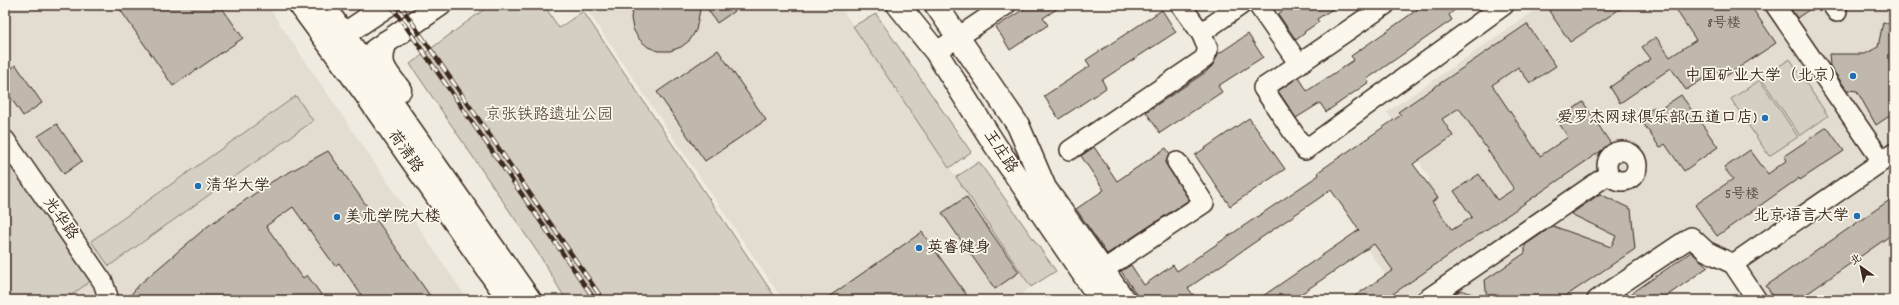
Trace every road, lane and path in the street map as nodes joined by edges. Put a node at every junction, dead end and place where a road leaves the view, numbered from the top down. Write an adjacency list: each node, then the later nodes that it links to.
1 (300, 5): 19 (main road, 荷清路)
2 (323, 5): 15 (main road, 荷清路)
3 (388, 5): 15 (main road)
4 (440, 5): 17 (main road)
5 (898, 5): 18 (main road, 王庄路)
6 (936, 5): 16 (main road, 王庄路)
7 (1006, 5): 16 (street)
8 (1181, 5): 14 (street)
9 (1241, 5): 14 (street)
10 (1258, 5): 21 (street)
11 (1385, 5): 21 (street)
12 (1504, 5): 21 (street)
13 (1775, 5): 24 (street)
14 (1200, 33): 23 (street)
15 (343, 35): 19 (main road); 20 (main road, 荷清路)
16 (958, 37): 18 (street); 28 (main road, 王庄路)
17 (386, 42): 20 (main road); 32 (main road)
18 (936, 52): 33 (main road, 王庄路)
19 (337, 56): 20 (main road); 30 (main road, 荷清路)
20 (360, 60): 31 (main road, 荷清路)
21 (1298, 64)
22 (5, 140): 29 (street, 光华路)
23 (1070, 150)
24 (1888, 157): 27 (street)
25 (1177, 162): 28 (street)
26 (1609, 174): 35 (street)
27 (1733, 264): 36 (street); 37 (street)
28 (1103, 270): 34 (main road, 王庄路)
29 (109, 300)
30 (509, 300)
31 (530, 300)
32 (542, 300)
33 (1101, 300)
34 (1124, 300)
35 (1426, 300)
36 (1597, 300)
37 (1757, 300)

